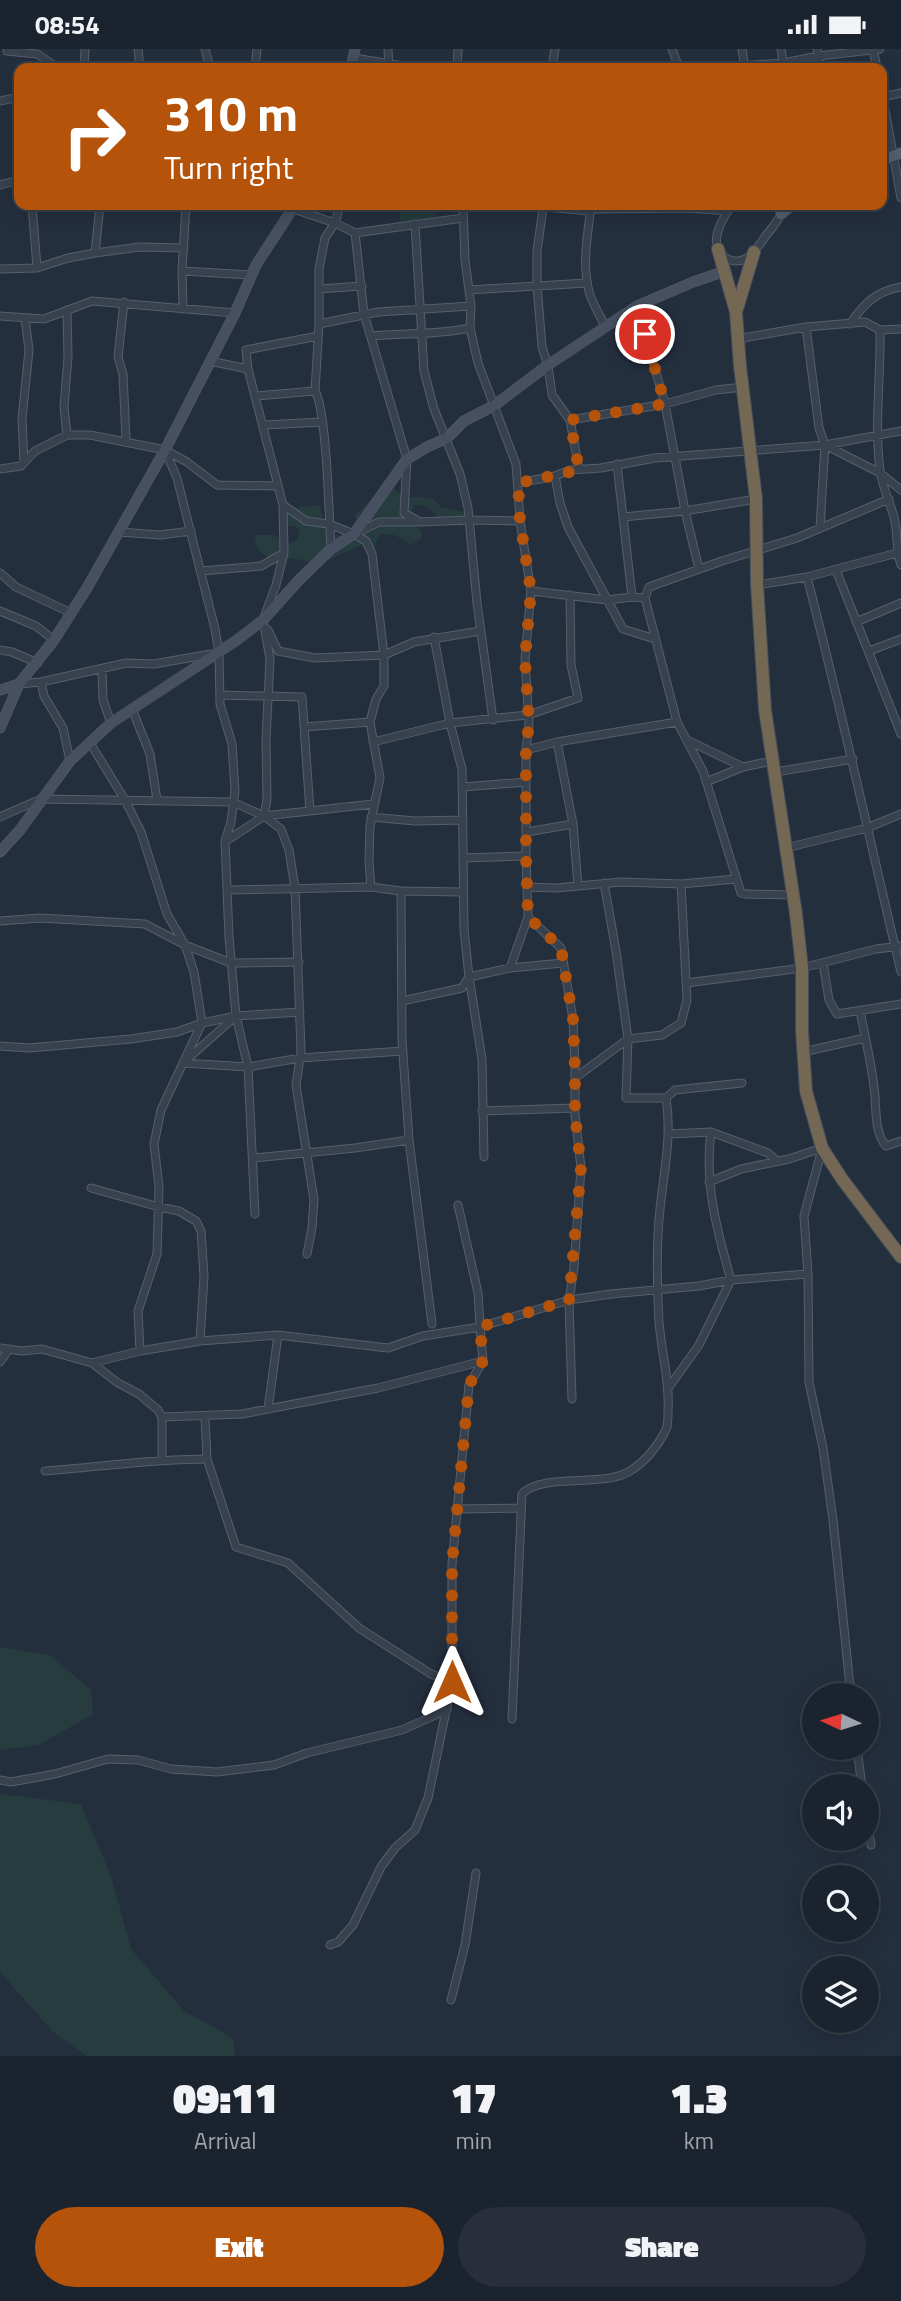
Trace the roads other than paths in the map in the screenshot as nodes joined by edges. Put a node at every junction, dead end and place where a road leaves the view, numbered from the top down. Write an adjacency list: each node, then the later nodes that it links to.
1 (875, 49): 3 (street)
2 (5, 52): 5 (street)
3 (818, 52): 7 (street)
4 (353, 58): 6 (street)
5 (50, 63)
6 (373, 63)
7 (791, 63)
8 (887, 126): 9 (street)
9 (892, 156): 10 (street)
10 (901, 198)
11 (32, 210): 30 (street)
12 (101, 210): 29 (street)
13 (186, 210): 26 (street)
14 (292, 210): 34 (street)
15 (302, 210): 23 (street)
16 (339, 210): 23 (street)
17 (463, 210): 22 (street)
18 (543, 210): 36 (street)
19 (590, 210): 35 (street)
20 (729, 210): 27 (street)
21 (782, 210): 28 (street)
22 (463, 218): 24 (street); 40 (street)
23 (335, 223): 25 (street); 39 (street)
24 (415, 224): 25 (street); 45 (street)
25 (355, 233): 37 (street)
26 (184, 248): 29 (street); 32 (street)
27 (718, 249): 28 (street); 33 (highway)
28 (754, 252): 47 (highway)
29 (95, 253): 30 (street)
30 (37, 268): 31 (street)
31 (0, 269)
32 (182, 271): 34 (street); 44 (street)
33 (725, 271): 43 (street); 47 (highway)
34 (251, 275): 48 (street)
35 (587, 283): 36 (street); 54 (street)
36 (537, 285): 40 (street); 64 (street)
37 (362, 286): 39 (street); 49 (street)
38 (901, 287): 53 (street)
39 (319, 289): 52 (street)
40 (469, 290): 42 (street)
41 (124, 302): 44 (street); 46 (street); 78 (street)
42 (471, 306): 45 (street); 56 (street)
43 (637, 306): 54 (street); 69 (street)
44 (183, 309): 48 (street)
45 (422, 309): 49 (street); 59 (street)
46 (67, 310): 51 (street); 76 (street)
47 (736, 312): 62 (highway)
48 (234, 313): 63 (street)
49 (365, 314): 52 (street); 61 (street)
50 (0, 316): 51 (street)
51 (25, 318): 84 (street)
52 (319, 324): 60 (street)
53 (850, 324): 55 (street); 58 (street)
54 (605, 326): 64 (street)
55 (806, 327): 62 (street); 79 (street)
56 (470, 328): 59 (street); 70 (street)
57 (901, 329): 58 (street)
58 (880, 330): 75 (street)
59 (422, 334): 61 (street); 77 (street)
60 (318, 336): 65 (street); 67 (street)
61 (371, 336): 83 (street)
62 (737, 339): 66 (highway)
63 (210, 361): 65 (street); 80 (street)
64 (548, 365): 70 (street); 71 (street)
65 (248, 369): 68 (street)
66 (743, 387): 69 (street); 81 (highway)
67 (315, 391): 68 (street); 72 (street)
68 (256, 396): 73 (street)
69 (665, 404): 71 (street); 82 (street)
70 (495, 405): 77 (street); 90 (street)
71 (570, 420): 87 (street)
72 (322, 422): 73 (street); 100 (street)
73 (264, 425): 91 (street)
74 (901, 431): 75 (street)
75 (878, 434): 79 (street); 88 (street)
76 (67, 435): 78 (street); 84 (street)
77 (447, 438): 83 (street); 98 (street)
78 (126, 440): 80 (street)
79 (825, 445): 81 (street); 88 (street); 101 (street)
80 (165, 450): 91 (street); 102 (street); 103 (street)
81 (750, 452): 82 (street); 93 (highway)
82 (676, 456): 85 (street); 96 (street)
83 (407, 459): 98 (street); 104 (street)
84 (24, 463): 86 (street)
85 (617, 464): 87 (street); 97 (street)
86 (0, 470)
87 (579, 470): 89 (street)
88 (880, 473): 92 (street); 94 (street)
89 (555, 476): 90 (street); 120 (street)
90 (518, 483): 99 (street)
91 (278, 486): 95 (street)
92 (901, 490)
93 (756, 499): 96 (street); 106 (highway)
94 (889, 499): 101 (street); 108 (street)
95 (283, 505): 100 (street); 107 (street)
96 (685, 511): 97 (street); 110 (street)
97 (623, 517): 118 (street)
98 (469, 520): 99 (street); 104 (street); 126 (street)
99 (520, 521): 116 (street)
100 (329, 524): 104 (street); 105 (street)
101 (820, 528): 106 (street)
102 (191, 531): 103 (street); 112 (street)
103 (119, 532): 123 (street)
104 (354, 534): 105 (street); 134 (street)
105 (331, 549): 124 (street)
106 (756, 552): 110 (street); 115 (highway)
107 (284, 553): 112 (street); 124 (street)
108 (897, 553): 109 (street); 111 (street)
109 (901, 565)
110 (699, 569): 119 (street)
111 (836, 570): 114 (street); 125 (street)
112 (201, 571): 133 (street)
113 (0, 573): 123 (street)
114 (807, 577): 115 (street); 157 (street)
115 (757, 585): 160 (highway)
116 (531, 591): 117 (street); 143 (street)
117 (570, 595): 120 (street); 143 (street)
118 (632, 597): 119 (street); 120 (street)
119 (645, 598): 128 (street)
120 (607, 600): 128 (street)
121 (901, 603): 125 (street)
122 (0, 611): 130 (street)
123 (71, 613): 130 (street)
124 (263, 620): 133 (street); 134 (street); 141 (street)
125 (856, 622): 132 (street)
126 (480, 631): 127 (street); 144 (street)
127 (434, 637): 134 (street); 148 (street)
128 (655, 639): 146 (street)
129 (901, 639): 132 (street)
130 (54, 640): 135 (street)
131 (0, 650): 135 (street)
132 (869, 651): 151 (street)
133 (219, 653): 136 (street); 140 (street); 142 (street)
134 (384, 655): 145 (street)
135 (38, 663): 138 (street)
136 (102, 670): 137 (street); 147 (street)
137 (41, 683): 138 (street); 158 (street)
138 (19, 684): 139 (street); 150 (street)
139 (0, 690)
140 (220, 695): 141 (street); 167 (street)
141 (269, 696): 149 (street); 171 (street)
142 (132, 709): 147 (street); 166 (street)
143 (528, 715): 144 (street); 156 (street)
144 (493, 720): 148 (street)
145 (370, 722): 149 (street); 153 (street)
146 (677, 722): 152 (street); 154 (street)
147 (111, 723): 155 (street)
148 (450, 723): 153 (street); 163 (street)
149 (304, 727): 169 (street)
150 (0, 728)
151 (901, 734)
152 (686, 740): 159 (street); 162 (street)
153 (373, 741): 168 (street)
154 (557, 742): 156 (street); 175 (street)
155 (90, 743): 158 (street); 165 (street)
156 (526, 750): 161 (street)
157 (853, 759): 160 (street); 176 (street)
158 (70, 761): 164 (street)
159 (743, 767): 160 (street); 162 (street)
160 (774, 767): 179 (highway)
161 (526, 782): 163 (street); 177 (street)
162 (706, 782): 183 (street)
163 (463, 787): 174 (street)
164 (41, 799): 165 (street); 172 (street); 180 (street)
165 (125, 800): 166 (street); 198 (street)
166 (157, 800): 167 (street)
167 (233, 802): 171 (street); 178 (street)
168 (373, 804): 169 (street); 173 (street)
169 (310, 811): 171 (street)
170 (901, 814): 176 (street)
171 (264, 815): 178 (street); 189 (street)
172 (0, 817)
173 (371, 817): 174 (street); 187 (street)
174 (463, 820): 182 (street)
175 (573, 824): 177 (street); 186 (street)
176 (867, 828): 179 (street); 197 (street)
177 (527, 832): 181 (street)
178 (225, 841): 190 (street)
179 (786, 848): 193 (highway)
180 (0, 852)
181 (526, 856): 182 (street); 188 (street)
182 (463, 858): 192 (street)
183 (736, 879): 185 (street); 193 (street)
184 (604, 883): 185 (street); 186 (street); 216 (street)
185 (681, 884): 208 (street)
186 (578, 886): 188 (street)
187 (371, 887): 189 (street); 191 (street)
188 (527, 887): 194 (street)
189 (295, 888): 190 (street); 200 (street)
190 (227, 890): 201 (street)
191 (401, 891): 192 (street); 209 (street)
192 (463, 892): 207 (street)
193 (794, 895): 205 (highway)
194 (528, 917): 203 (street); 204 (street)
195 (901, 919): 197 (street)
196 (0, 921): 198 (street)
197 (891, 922): 199 (street)
198 (185, 945): 201 (street); 214 (street)
199 (898, 945): 202 (street); 206 (street)
200 (299, 962): 201 (street); 212 (street)
201 (231, 963): 213 (street)
202 (823, 963): 205 (street); 211 (street)
203 (563, 964): 204 (street); 223 (street)
204 (510, 968): 207 (street)
205 (802, 968): 208 (street); 219 (highway)
206 (901, 972)
207 (469, 977): 209 (street); 227 (street)
208 (686, 983): 216 (street)
209 (402, 1001): 218 (street)
210 (901, 1004): 211 (street)
211 (860, 1011): 215 (street)
212 (300, 1012): 213 (street); 220 (street)
213 (236, 1016): 214 (street); 221 (street); 222 (street)
214 (202, 1023): 217 (street); 221 (street)
215 (865, 1038): 219 (street); 231 (street)
216 (628, 1039): 223 (street); 225 (street)
217 (0, 1046)
218 (403, 1051): 220 (street); 230 (street)
219 (803, 1052): 232 (highway)
220 (300, 1058): 222 (street); 233 (street)
221 (183, 1063): 222 (street); 240 (street)
222 (248, 1067): 235 (street)
223 (575, 1077): 226 (street)
224 (741, 1083): 225 (street)
225 (666, 1098): 229 (street)
226 (575, 1108): 227 (street); 247 (street)
227 (482, 1111): 234 (street)
228 (711, 1132): 229 (street); 236 (street); 237 (street)
229 (669, 1134): 246 (street)
230 (409, 1140): 233 (street); 248 (street)
231 (901, 1141)
232 (822, 1148): 236 (street); 243 (highway); 244 (street)
233 (307, 1152): 235 (street); 242 (street)
234 (484, 1157)
235 (253, 1158): 241 (street)
236 (777, 1161): 237 (street)
237 (709, 1182): 245 (street)
238 (91, 1188): 240 (street)
239 (458, 1205): 249 (street)
240 (159, 1207): 251 (street); 253 (street)
241 (256, 1215)
242 (307, 1254)
243 (901, 1257)
244 (808, 1274): 245 (street); 268 (street)
245 (731, 1280): 246 (street); 257 (street)
246 (658, 1289): 247 (street); 257 (street)
247 (569, 1300): 249 (street); 258 (street)
248 (432, 1324)
249 (480, 1327): 250 (street); 255 (street)
250 (278, 1335): 251 (street); 259 (street)
251 (200, 1341): 253 (street)
252 (4, 1348): 254 (street); 256 (street)
253 (140, 1351): 256 (street)
254 (0, 1361)
255 (483, 1361): 259 (street); 266 (street)
256 (92, 1363): 261 (street)
257 (669, 1387): 265 (street)
258 (572, 1399)
259 (268, 1409): 260 (street)
260 (205, 1416): 261 (street); 263 (street)
261 (162, 1417): 262 (street)
262 (162, 1459): 263 (street); 264 (street)
263 (207, 1459): 267 (street)
264 (45, 1471)
265 (520, 1508): 266 (street); 270 (street)
266 (457, 1509): 267 (street)
267 (452, 1682): 269 (street)
268 (850, 1683)
269 (447, 1710): 271 (street); 273 (street)
270 (512, 1719)
271 (0, 1780)
272 (476, 1873): 274 (street)
273 (330, 1945)
274 (451, 2000)

